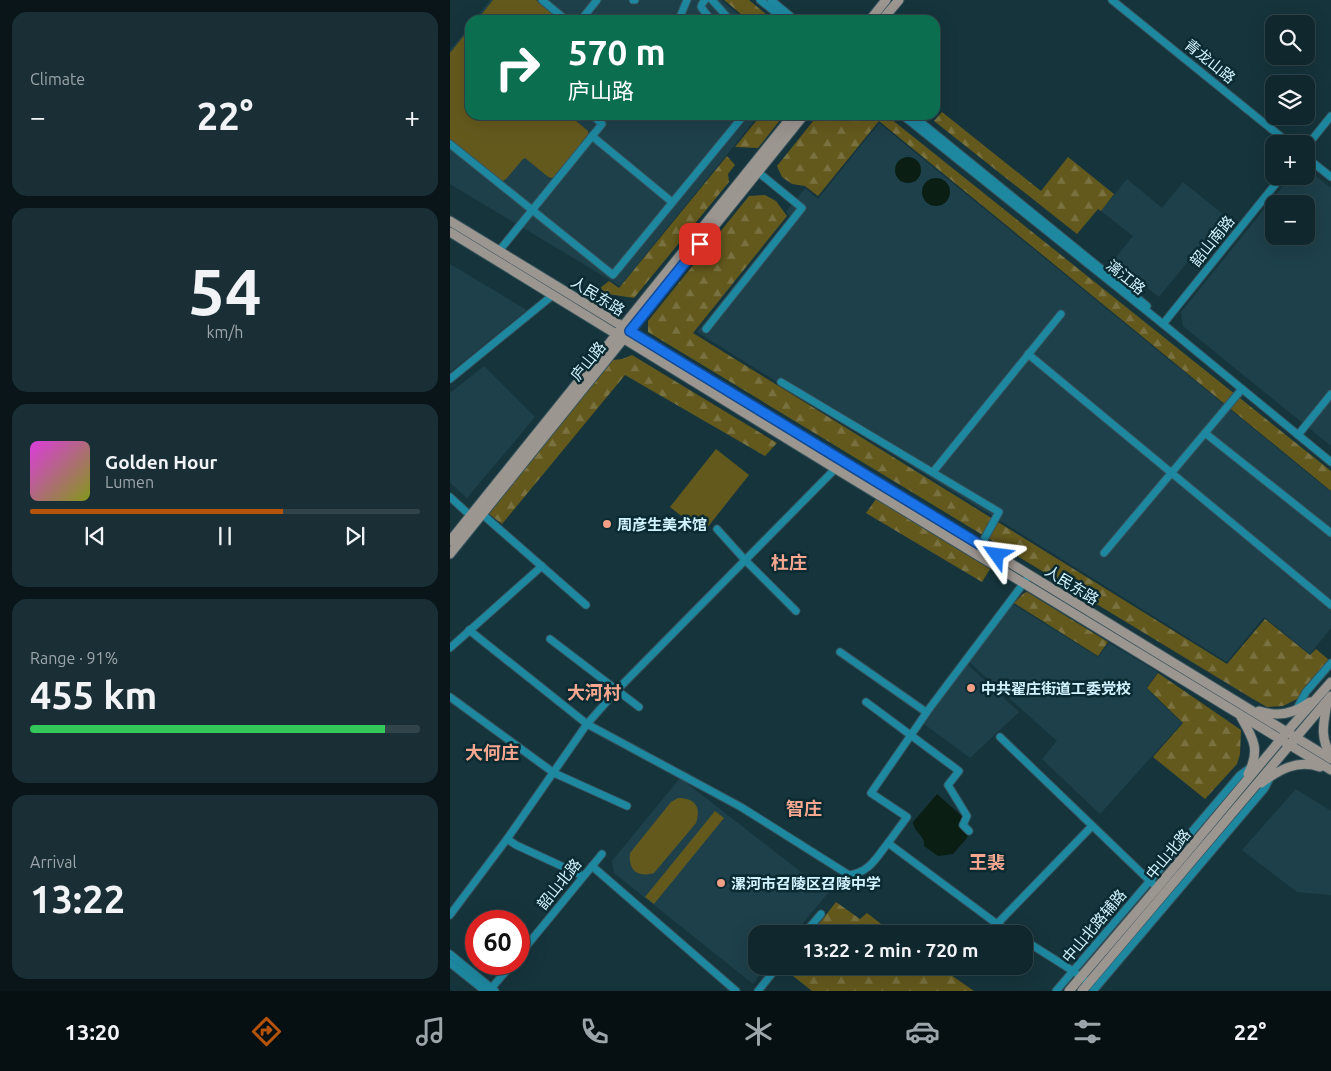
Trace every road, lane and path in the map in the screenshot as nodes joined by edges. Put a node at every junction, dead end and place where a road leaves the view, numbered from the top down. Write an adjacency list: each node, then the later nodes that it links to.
1 (542, 0): 11 (street)
2 (597, 0): 12 (street)
3 (687, 0): 13 (street)
4 (705, 0): 14 (street)
5 (712, 0): 15 (street)
6 (760, 0): 16 (street)
7 (771, 0): 17 (street)
8 (886, 0): 18 (main road)
9 (898, 0): 19 (main road)
10 (1112, 0): 27 (street, 青龙山路)
11 (560, 15)
12 (586, 15)
13 (681, 15)
14 (707, 15)
15 (726, 15)
16 (779, 15)
17 (789, 15)
18 (874, 15)
19 (886, 15)
20 (1331, 116): 29 (street)
21 (598, 120): 28 (street)
22 (740, 120): 35 (street)
23 (790, 120): 32 (main road, 庐山路)
24 (800, 120): 32 (main road, 庐山路)
25 (908, 120): 42 (street, 漓江路)
26 (918, 120): 42 (street, 漓江路)
27 (1279, 135)
28 (592, 136): 35 (street); 36 (street)
29 (1315, 136)
30 (450, 144): 36 (street)
31 (1315, 164): 33 (street)
32 (755, 170): 43 (main road, 庐山路); 44 (street)
33 (1331, 177)
34 (1275, 185): 42 (street, 韶山南路)
35 (672, 202): 36 (street)
36 (532, 210): 39 (street)
37 (450, 221): 39 (main road, 人民东路)
38 (450, 232): 40 (main road, 人民东路)
39 (499, 251): 43 (main road, 人民东路)
40 (553, 295): 45 (main road, 人民东路); 47 (street)
41 (1061, 314): 46 (street)
42 (1164, 322): 49 (street, 漓江路); 52 (street, 漓江路)
43 (626, 329): 45 (main road, 庐山路); 54 (main road, 人民东路)
44 (706, 329)
45 (620, 337): 56 (main road, 人民东路); 60 (main road, 庐山路)
46 (1028, 354): 57 (street); 58 (street)
47 (450, 379)
48 (781, 382): 57 (street)
49 (1242, 389): 51 (street); 52 (street, 漓江路)
50 (1331, 394): 52 (street)
51 (1205, 432): 58 (street); 62 (street)
52 (1299, 433): 53 (street, 漓江路); 55 (street, 漓江路)
53 (1331, 456)
54 (842, 460): 56 (street); 64 (main road, 人民东路)
55 (1331, 462)
56 (836, 469): 67 (street); 70 (main road, 人民东路)
57 (932, 472): 64 (street)
58 (1172, 472): 65 (street); 72 (street)
59 (450, 497): 60 (street)
60 (476, 517): 63 (main road, 庐山路); 66 (main road, 庐山路); 68 (street)
61 (717, 529): 67 (street)
62 (1331, 533)
63 (450, 541)
64 (981, 545): 69 (main road, 人民东路)
65 (1104, 553)
66 (450, 554)
67 (745, 560): 73 (street); 80 (street)
68 (542, 566): 71 (street); 74 (street)
69 (1029, 575): 70 (street); 86 (main road, 人民东路)
70 (1023, 583): 86 (main road, 人民东路); 87 (street)
71 (586, 605)
72 (1331, 605)
73 (796, 612)
74 (469, 630): 76 (street); 88 (street)
75 (550, 639): 80 (street)
76 (450, 648)
77 (840, 652): 87 (street)
78 (1331, 663): 85 (street)
79 (1331, 682): 83 (main road)
80 (617, 690): 84 (street); 88 (street)
81 (450, 697): 97 (street)
82 (866, 702): 89 (street)
83 (1327, 703): 85 (main road); 90 (main road, 中山北路); 92 (main road, 中山北路); 93 (main road)
84 (639, 707)
85 (1296, 710): 86 (main road)
86 (1242, 711): 90 (main road, 人民东路); 95 (main road)
87 (926, 712): 89 (street)
88 (588, 724): 97 (street); 104 (street)
89 (911, 735): 102 (street); 104 (street)
90 (1284, 736): 92 (main road, 人民东路); 99 (main road, 中山北路)
91 (1000, 737): 101 (street)
92 (1292, 741): 94 (main road); 96 (main road); 99 (main road, 中山北路)
93 (1331, 755)
94 (1331, 759)
95 (1252, 767): 99 (main road); 108 (street)
96 (1331, 770): 98 (main road)
97 (554, 773): 100 (street); 103 (street)
98 (1272, 776): 99 (main road); 120 (street)
99 (1244, 791): 108 (main road, 中山北路); 120 (main road, 中山北路)
100 (627, 806)
101 (1092, 826): 108 (street); 111 (street)
102 (969, 831)
103 (507, 839): 107 (street); 110 (street)
104 (888, 843): 111 (street)
105 (602, 854): 106 (street, 韶山北路)
106 (592, 866): 107 (street, 韶山北路); 122 (street)
107 (584, 876): 113 (street, 韶山北路)
108 (1154, 885): 117 (main road, 中山北路)
109 (821, 914): 112 (street)
110 (450, 915)
111 (997, 924)
112 (812, 925)
113 (530, 942)
114 (1033, 946): 117 (street)
115 (450, 954): 121 (street)
116 (450, 963): 121 (street)
117 (1077, 974): 120 (street); 124 (street, 中山北路辅路); 125 (main road, 中山北路)
118 (503, 975): 121 (street)
119 (771, 975): 123 (street)
120 (1092, 988): 126 (main road, 中山北路)
121 (490, 990)
122 (736, 991)
123 (758, 991)
124 (1056, 991)
125 (1068, 991)
126 (1082, 991)

